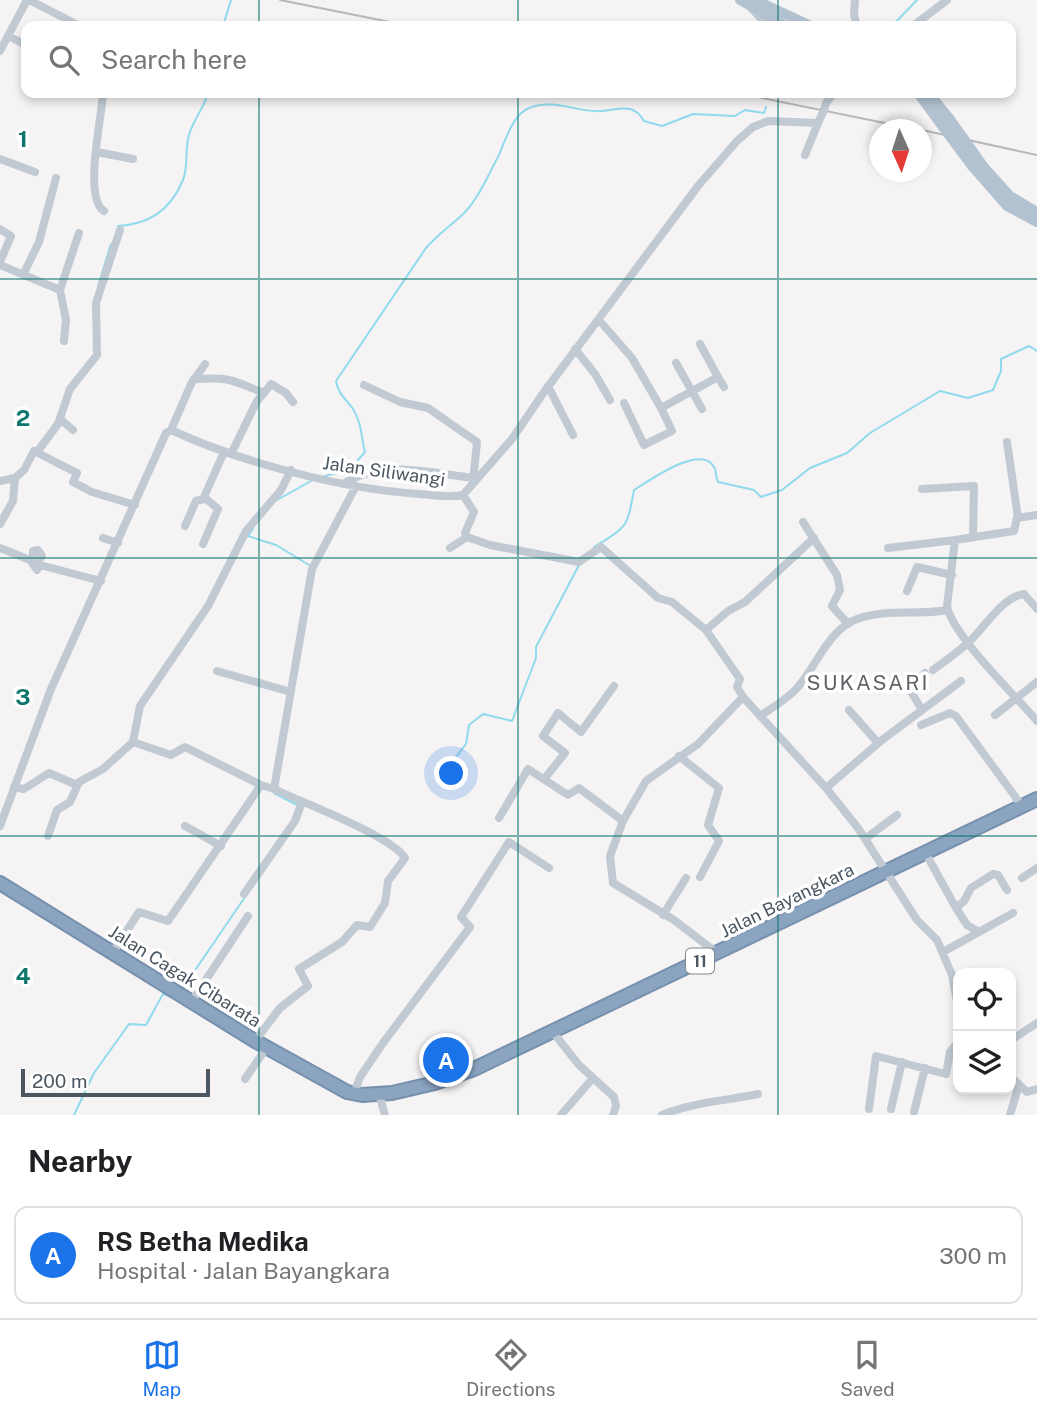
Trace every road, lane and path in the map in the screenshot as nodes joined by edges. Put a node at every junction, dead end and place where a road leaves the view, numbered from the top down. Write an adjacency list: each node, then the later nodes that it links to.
1 (28, 0): 5 (street); 11 (street)
2 (855, 0): 9 (street)
3 (947, 0): 10 (street)
4 (747, 2): 6 (street); 7 (main road); 8 (main road)
5 (70, 21)
6 (764, 21)
7 (778, 21)
8 (798, 21)
9 (856, 21)
10 (920, 21)
11 (8, 36): 12 (street); 13 (street)
12 (21, 42)
13 (0, 51)
14 (102, 98): 20 (street)
15 (831, 98): 19 (street)
16 (923, 98): 18 (main road)
17 (932, 98): 18 (main road)
18 (945, 120): 24 (main road, bridge)
19 (818, 123): 21 (street); 36 (street, Jalan Siliwangi)
20 (97, 152): 23 (street); 27 (street)
21 (805, 155)
22 (0, 159): 25 (street)
23 (133, 159)
24 (977, 166): 28 (main road); 29 (main road)
25 (35, 172)
26 (56, 178): 34 (street)
27 (104, 211)
28 (1037, 212)
29 (1037, 222)
30 (0, 229): 33 (street)
31 (120, 230): 54 (street)
32 (79, 233): 35 (street)
33 (0, 264): 34 (street)
34 (23, 275): 35 (street)
35 (60, 290): 37 (street)
36 (600, 320): 39 (street, Jalan Siliwangi); 52 (street)
37 (64, 341)
38 (700, 344): 42 (street)
39 (576, 349): 45 (street, Jalan Siliwangi); 49 (street)
40 (676, 363): 47 (street)
41 (205, 364): 43 (street)
42 (718, 377): 46 (street); 47 (street)
43 (194, 379): 48 (street); 56 (street)
44 (364, 385): 64 (street)
45 (548, 386): 57 (street); 64 (street, Jalan Siliwangi)
46 (724, 387)
47 (692, 391): 52 (street); 53 (street)
48 (264, 393): 50 (street); 60 (street)
49 (610, 400)
50 (293, 402)
51 (624, 403): 52 (street)
52 (661, 408)
53 (702, 409)
54 (61, 419): 55 (street); 59 (street)
55 (71, 429)
56 (171, 430): 60 (street, Jalan Siliwangi); 70 (street)
57 (573, 435)
58 (1007, 442): 72 (street)
59 (36, 451): 62 (street); 70 (street)
60 (227, 453): 61 (street, Jalan Siliwangi); 69 (street)
61 (292, 470): 65 (street, Jalan Siliwangi); 109 (street)
62 (15, 478): 63 (street); 74 (street)
63 (0, 481)
64 (473, 481): 65 (street); 68 (street, Jalan Siliwangi)
65 (343, 484): 66 (street, Jalan Siliwangi)
66 (356, 486): 68 (street, Jalan Siliwangi); 100 (street)
67 (922, 489): 77 (street)
68 (463, 495): 76 (street)
69 (204, 499): 75 (street); 82 (street)
70 (135, 505): 81 (street)
71 (1037, 515): 72 (street)
72 (1018, 518): 77 (street)
73 (803, 522): 79 (street)
74 (0, 524)
75 (185, 527)
76 (467, 537): 84 (street); 94 (street)
77 (973, 537): 80 (street)
78 (103, 538): 81 (street)
79 (814, 538): 93 (street); 94 (street)
80 (955, 540): 85 (street); 88 (street)
81 (118, 543): 89 (street)
82 (203, 544)
83 (0, 548): 86 (street)
84 (450, 548)
85 (888, 548)
86 (34, 560): 87 (street); 89 (street)
87 (37, 570)
88 (952, 575): 90 (street); 92 (street)
89 (101, 581): 115 (street)
90 (907, 591)
91 (1037, 609): 95 (street)
92 (947, 610): 93 (street); 95 (street)
93 (848, 624): 106 (street)
94 (706, 630): 101 (street)
95 (968, 643): 102 (street); 104 (street)
96 (217, 671): 100 (street)
97 (961, 681): 104 (street)
98 (1037, 682): 102 (street)
99 (614, 686): 112 (street)
100 (291, 692): 117 (street)
101 (743, 697): 106 (street); 111 (street)
102 (1017, 698): 105 (street); 107 (street)
103 (849, 710): 110 (street)
104 (922, 710): 110 (street)
105 (995, 715)
106 (760, 716): 116 (street)
107 (1037, 721)
108 (921, 725): 120 (street)
109 (133, 743): 113 (street); 114 (street)
110 (878, 743): 116 (street)
111 (678, 756): 123 (street); 134 (street)
112 (545, 778): 122 (street); 123 (street)
113 (77, 785): 115 (street); 126 (street)
114 (261, 785): 117 (street); 128 (street)
115 (14, 787): 124 (street)
116 (826, 788): 127 (street)
117 (274, 789): 119 (street)
118 (1037, 799): 120 (highway, Jalan Bayangkara / 11)
119 (302, 802): 138 (street); 152 (street)
120 (1022, 806): 129 (highway, Jalan Bayangkara / 11)
121 (897, 815): 127 (street)
122 (499, 818)
123 (623, 821): 141 (street)
124 (0, 826)
125 (185, 826): 128 (street)
126 (48, 836)
127 (865, 839): 132 (street)
128 (221, 846): 144 (street)
129 (925, 852): 132 (highway, Jalan Bayangkara / 11); 139 (street)
130 (549, 868): 160 (street)
131 (1037, 868): 135 (street)
132 (885, 871): 145 (street); 146 (highway, Jalan Bayangkara / 11)
133 (686, 877): 141 (street)
134 (700, 877)
135 (1022, 878)
136 (0, 884): 144 (highway, Jalan Cagak Cibarata / 11)
137 (1007, 890): 139 (street)
138 (244, 894)
139 (956, 908): 143 (street)
140 (1013, 914): 143 (street)
141 (663, 915): 146 (street)
142 (247, 916): 148 (street)
143 (979, 932): 145 (street)
144 (113, 952): 148 (highway, Jalan Cagak Cibarata / 11)
145 (943, 952): 147 (street)
146 (717, 953): 150 (highway, Jalan Bayangkara / 11)
147 (953, 988)
148 (192, 1001): 152 (highway, Jalan Cagak Cibarata / 11)
149 (1037, 1023): 151 (street)
150 (552, 1031): 156 (street); 161 (highway, Jalan Bayangkara / 11)
151 (1016, 1037)
152 (261, 1044): 157 (street); 160 (highway, Jalan Cagak Cibarata / 11)
153 (953, 1048): 155 (street)
154 (902, 1062): 155 (street); 163 (street); 164 (street)
155 (925, 1068): 165 (street)
156 (593, 1078): 167 (street); 168 (street)
157 (245, 1079)
158 (1017, 1089): 159 (street); 170 (street)
159 (1037, 1089)
160 (354, 1094): 161 (highway, Jalan Bayangkara / 11)
161 (379, 1094): 166 (street)
162 (758, 1094): 169 (street)
163 (869, 1109)
164 (891, 1109)
165 (914, 1112)
166 (385, 1115)
167 (561, 1115)
168 (613, 1115)
169 (662, 1115)
170 (1010, 1115)

